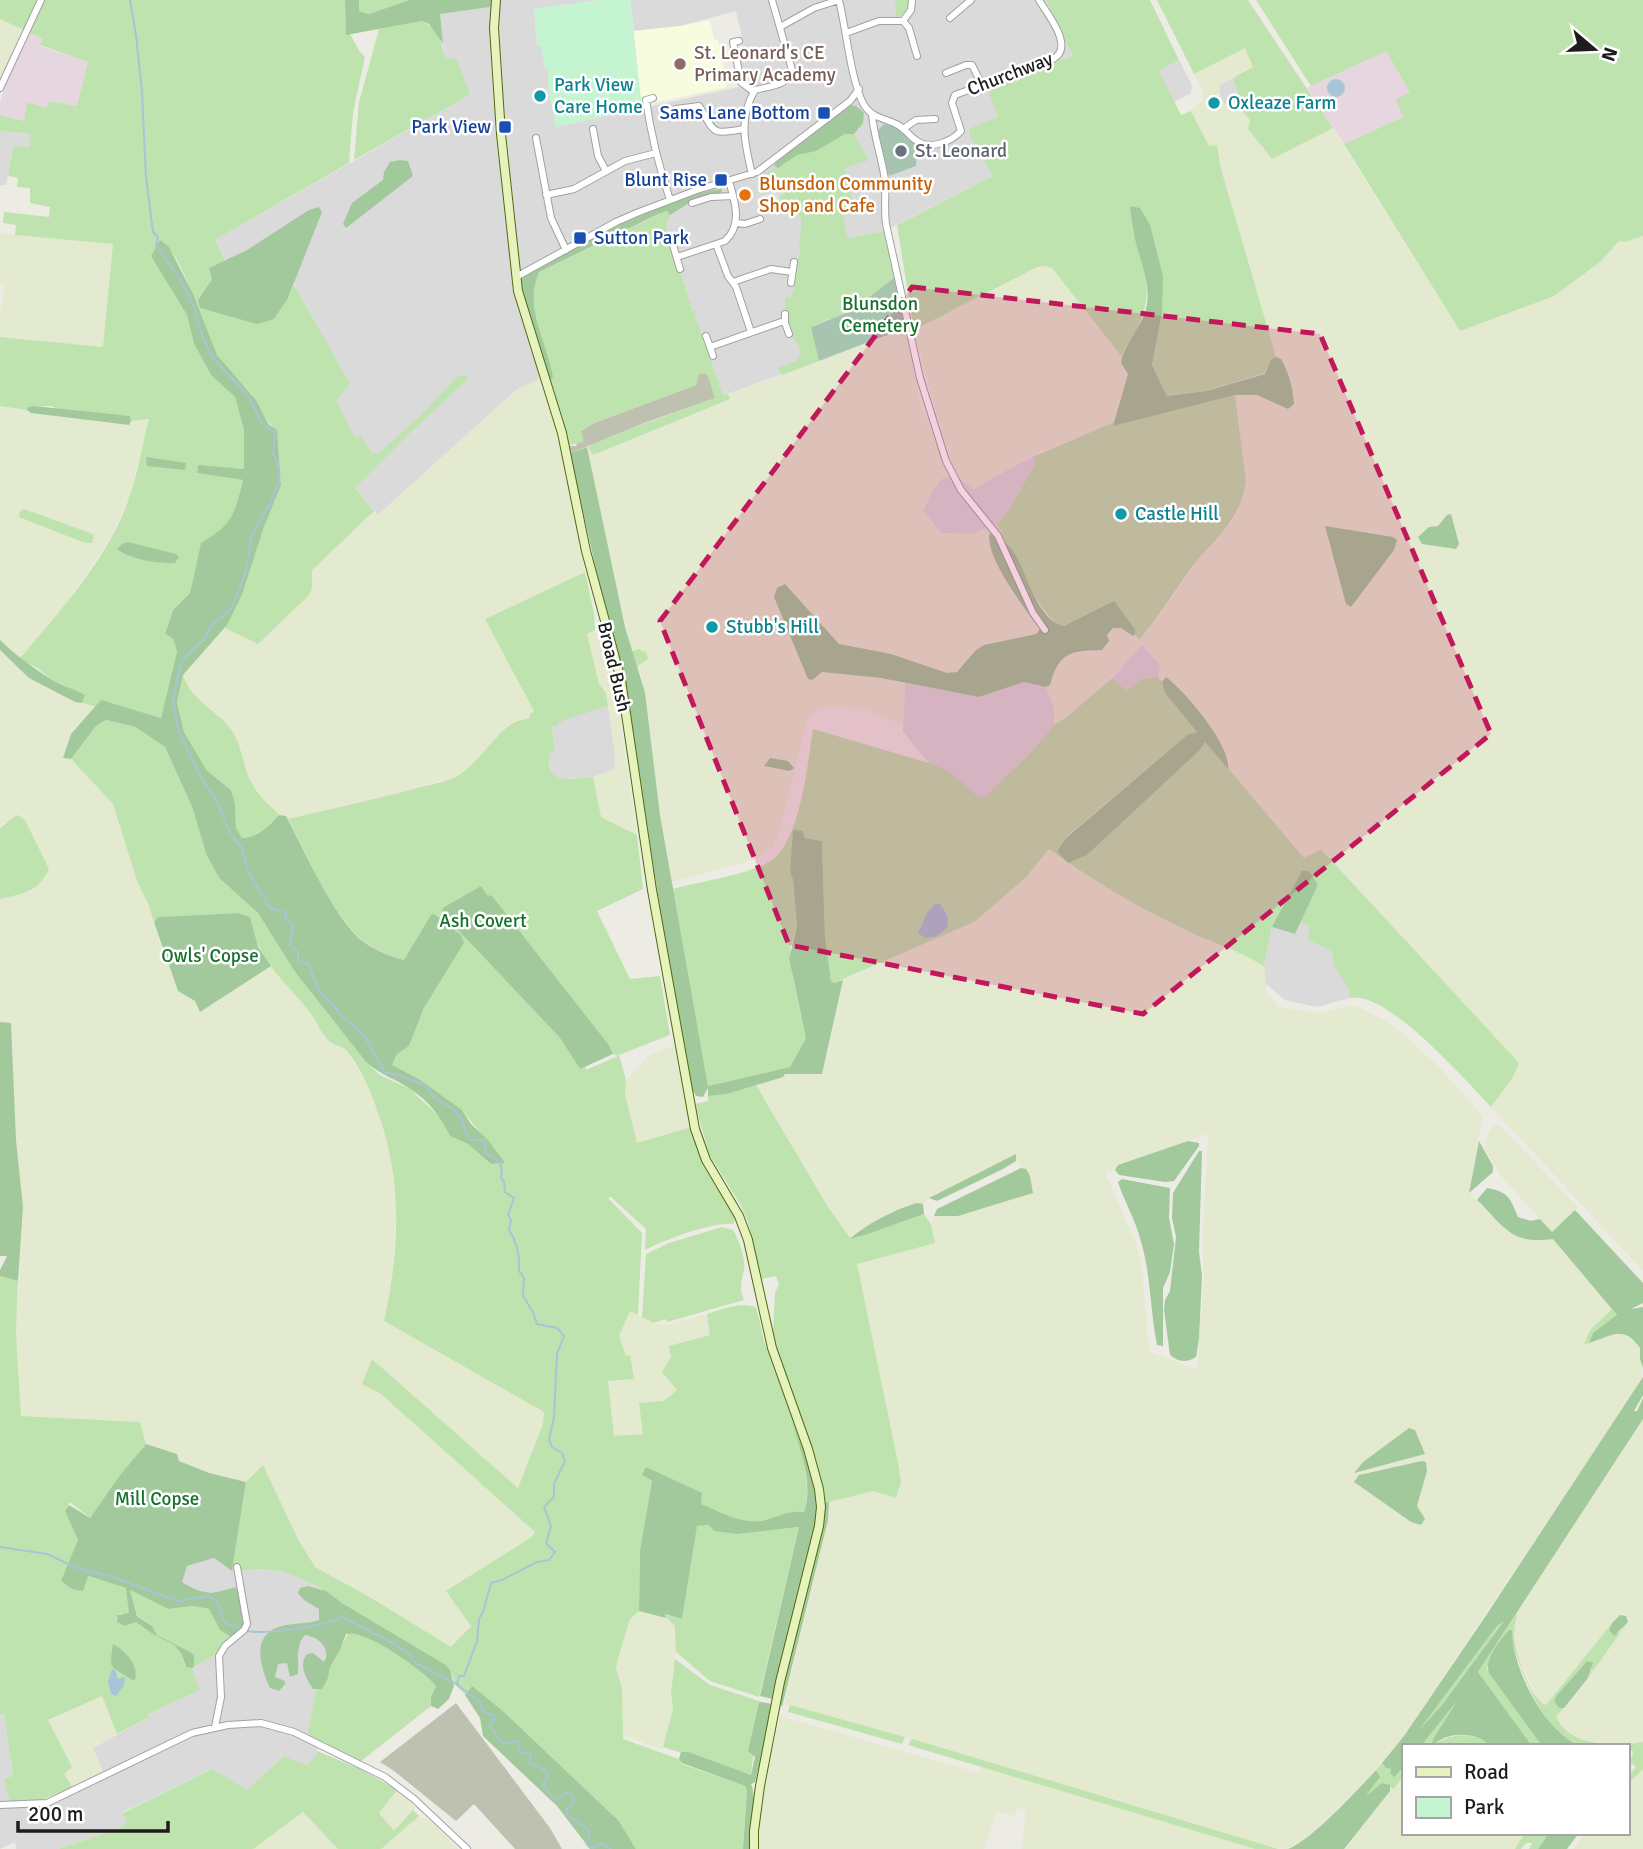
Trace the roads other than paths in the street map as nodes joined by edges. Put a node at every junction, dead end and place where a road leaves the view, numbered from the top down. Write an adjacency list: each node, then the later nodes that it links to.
1 (41, 0): 16 (street)
2 (496, 0): 46 (main road, Broad Bush)
3 (772, 0): 10 (street)
4 (839, 0): 10 (street); 11 (street)
5 (912, 0): 9 (street)
6 (971, 0): 8 (street)
7 (1039, 0): 15 (street, Churchway)
8 (950, 18)
9 (903, 21): 11 (street); 13 (street)
10 (780, 27): 18 (street)
11 (846, 33): 17 (street)
12 (739, 41): 18 (street)
13 (917, 56)
14 (946, 73): 15 (street)
15 (982, 85): 26 (street, Churchway)
16 (0, 88)
17 (859, 89): 20 (street); 21 (street)
18 (754, 92): 25 (street)
19 (653, 99): 29 (street)
20 (850, 101): 21 (street); 31 (street)
21 (863, 103): 23 (street)
22 (676, 109): 25 (street)
23 (873, 114): 26 (street, Churchway); 54 (street)
24 (934, 119): 26 (street)
25 (743, 129): 31 (street)
26 (903, 129)
27 (596, 133): 30 (street)
28 (536, 138): 33 (street)
29 (656, 153): 30 (street); 35 (street)
30 (606, 171): 33 (street)
31 (752, 174): 32 (street)
32 (729, 181): 34 (street); 35 (street)
33 (546, 195): 41 (street)
34 (733, 196): 36 (street); 38 (street)
35 (670, 200): 41 (street)
36 (696, 205)
37 (760, 219): 38 (street)
38 (736, 223): 39 (street)
39 (716, 244): 42 (street); 47 (street)
40 (673, 245): 42 (street)
41 (566, 250): 46 (street)
42 (677, 257): 44 (street)
43 (794, 262): 45 (street)
44 (680, 268)
45 (792, 272): 47 (street); 48 (street)
46 (516, 277): 59 (main road, Broad Bush)
47 (733, 282): 49 (street)
48 (791, 283)
49 (751, 332): 50 (street); 52 (street)
50 (789, 334)
51 (706, 336): 52 (street)
52 (710, 347): 53 (street)
53 (713, 356)
54 (1045, 630)
55 (237, 1567): 56 (street)
56 (215, 1727): 57 (street); 58 (street)
57 (0, 1805)
58 (467, 1849)
59 (754, 1849)

